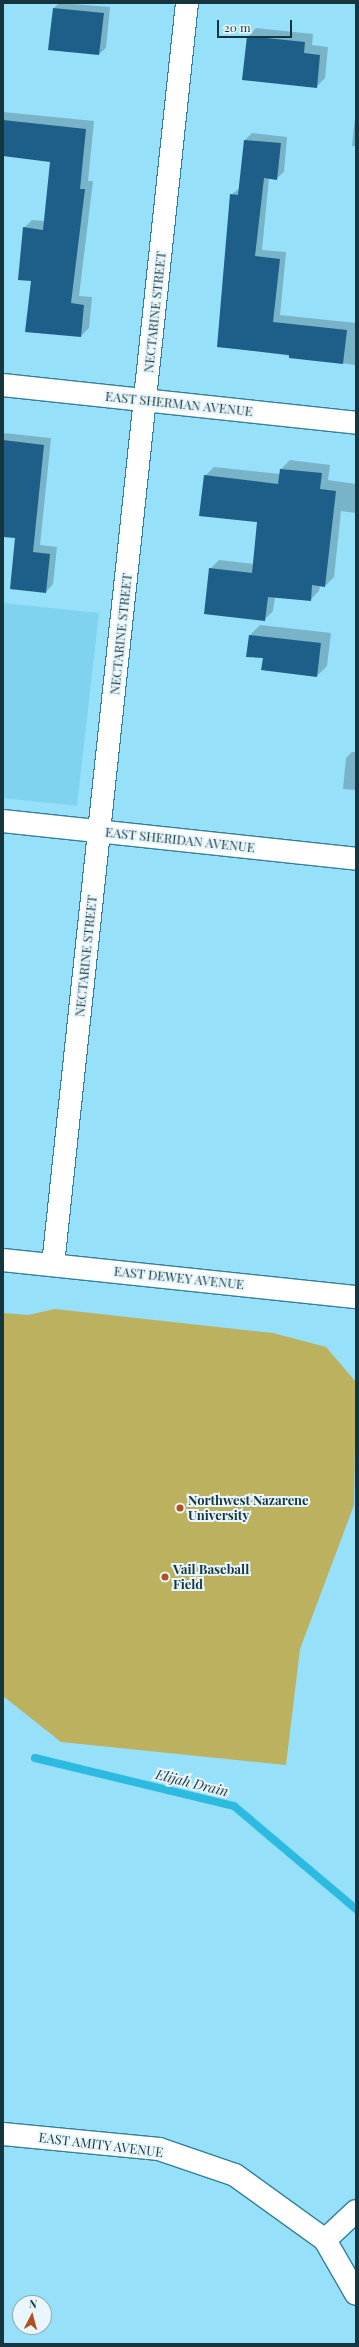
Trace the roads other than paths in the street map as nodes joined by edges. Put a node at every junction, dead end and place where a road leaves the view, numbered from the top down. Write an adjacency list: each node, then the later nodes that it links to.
1 (187, 3): 3 (street, NECTARINE STREET)
2 (3, 385): 3 (street, EAST SHERMAN AVENUE)
3 (145, 401): 4 (street, EAST SHERMAN AVENUE); 6 (street, NECTARINE STREET)
4 (356, 423)
5 (3, 821): 6 (street, EAST SHERIDAN AVENUE)
6 (99, 831): 7 (street, EAST SHERIDAN AVENUE); 9 (street, NECTARINE STREET)
7 (356, 859)
8 (3, 1260): 9 (street, EAST DEWEY AVENUE)
9 (53, 1265): 10 (street, EAST DEWEY AVENUE)
10 (356, 1297)
11 (3, 2134): 13 (street, EAST AMITY AVENUE)
12 (356, 2211): 13 (street)
13 (325, 2240): 14 (street)
14 (356, 2294)

